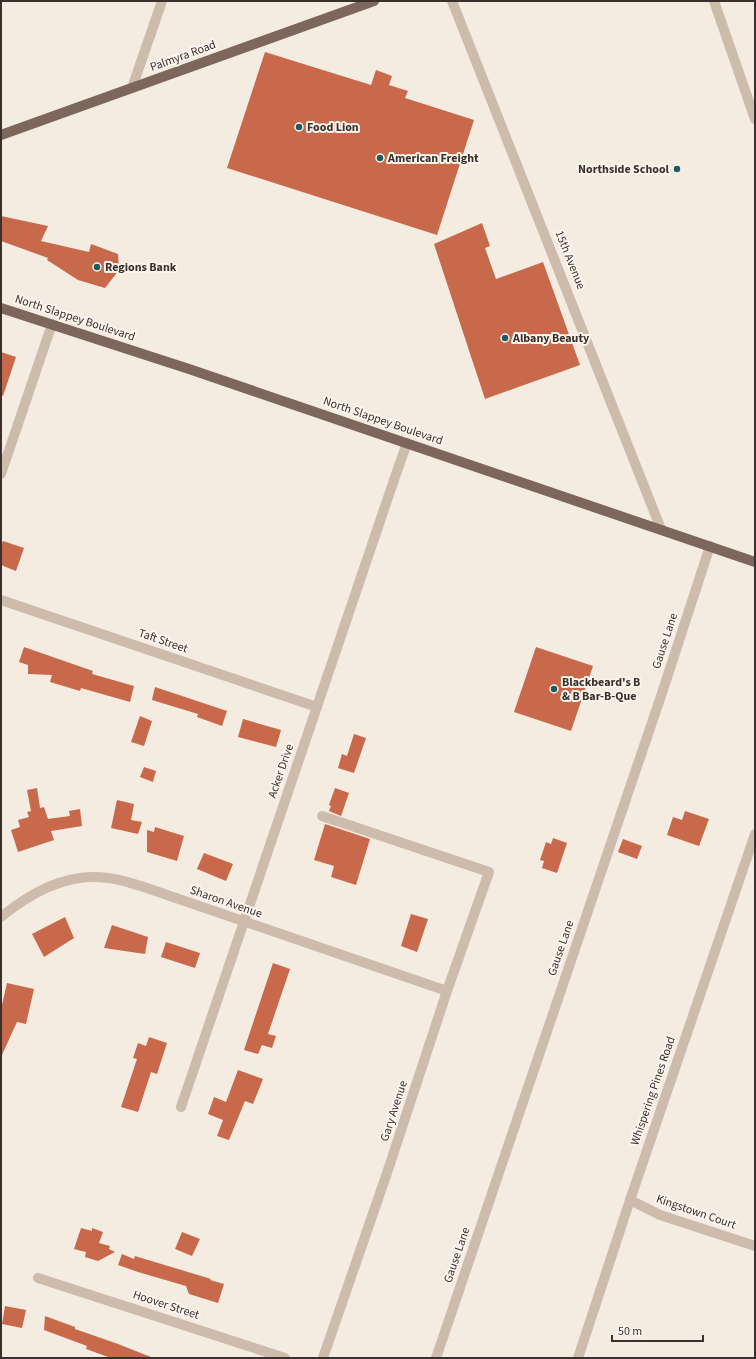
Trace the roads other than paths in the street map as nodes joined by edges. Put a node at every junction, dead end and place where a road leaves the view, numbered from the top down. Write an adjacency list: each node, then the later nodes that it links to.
1 (162, 1): 5 (street)
2 (374, 1): 5 (main road, Palmyra Road)
3 (452, 1): 12 (street, 15th Avenue)
4 (714, 1): 6 (street)
5 (132, 88): 7 (main road, Palmyra Road)
6 (755, 119)
7 (1, 135)
8 (1, 308): 9 (main road, North Slappey Boulevard)
9 (52, 324): 10 (main road, North Slappey Boulevard); 11 (street)
10 (407, 443): 12 (main road, North Slappey Boulevard); 16 (street, Acker Drive)
11 (1, 474)
12 (661, 530): 13 (main road, North Slappey Boulevard)
13 (710, 546): 14 (main road, North Slappey Boulevard); 28 (street, Gause Lane)
14 (755, 562)
15 (1, 600): 16 (street, Taft Street)
16 (317, 706): 20 (street, Acker Drive)
17 (322, 816): 21 (street, Gary Avenue)
18 (755, 834): 23 (street, Whispering Pines Road)
19 (1, 917): 20 (street, Sharon Avenue)
20 (244, 922): 21 (street, Sharon Avenue); 22 (street, Acker Drive)
21 (447, 991): 27 (street, Gary Avenue)
22 (181, 1107)
23 (630, 1200): 24 (street, Kingstown Court); 29 (street, Whispering Pines Road)
24 (755, 1246)
25 (38, 1278): 26 (street, Hoover Street)
26 (285, 1358)
27 (323, 1358)
28 (436, 1358)
29 (578, 1358)

